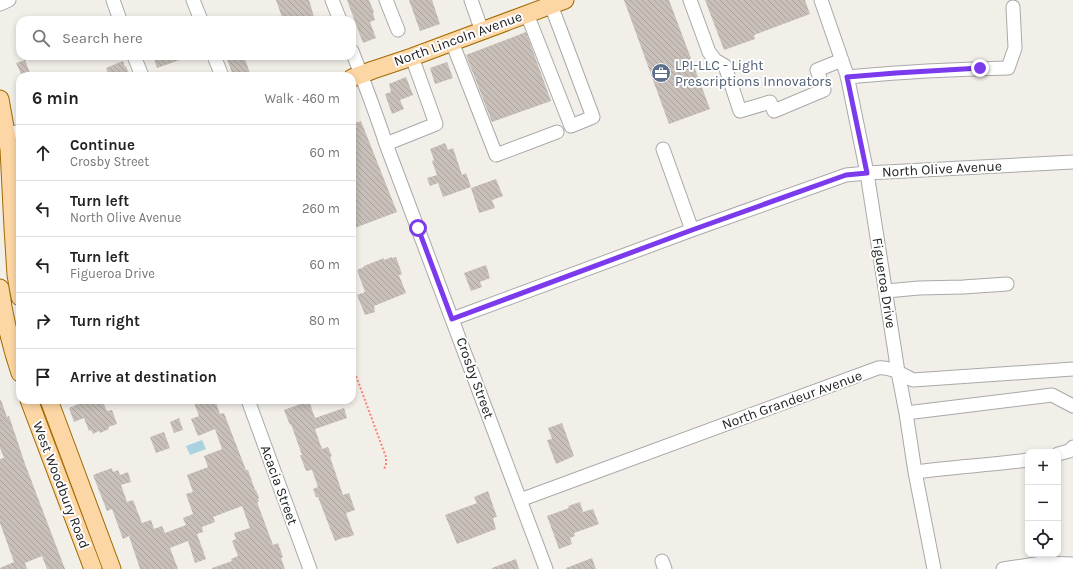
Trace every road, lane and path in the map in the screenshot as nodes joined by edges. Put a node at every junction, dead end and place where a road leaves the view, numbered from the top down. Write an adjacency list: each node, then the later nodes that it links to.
1 (9, 0): 10 (street)
2 (113, 0): 13 (street)
3 (193, 0): 14 (street)
4 (334, 0): 15 (street)
5 (386, 0): 16 (street)
6 (471, 0): 17 (street)
7 (690, 0): 23 (street)
8 (821, 0): 23 (street, Figueroa Drive)
9 (558, 2): 12 (main road, North Lincoln Avenue); 12 (street)
10 (0, 4)
11 (1013, 8): 28 (street)
12 (528, 14): 17 (main road, North Lincoln Avenue)
13 (119, 16)
14 (199, 16)
15 (339, 16)
16 (398, 30)
17 (482, 31): 18 (main road, North Lincoln Avenue)
18 (452, 42): 19 (main road, North Lincoln Avenue); 30 (street)
19 (412, 57): 27 (main road, North Lincoln Avenue); 32 (street)
20 (136, 60): 24 (street)
21 (216, 60): 25 (street)
22 (353, 60): 26 (street, Crosby Street)
23 (842, 60): 28 (street, Figueroa Drive)
24 (140, 72)
25 (220, 72)
26 (355, 72)
27 (356, 77): 32 (street, Crosby Street)
28 (847, 77): 35 (street, Figueroa Drive)
29 (0, 99): 31 (main road)
30 (557, 132)
31 (14, 133): 36 (main road)
32 (386, 144): 42 (street, Crosby Street)
33 (663, 149): 37 (street)
34 (1073, 162): 35 (street, North Olive Avenue)
35 (867, 173): 37 (street, North Olive Avenue); 40 (street, Figueroa Drive)
36 (11, 206): 38 (main road)
37 (692, 230): 42 (street, North Olive Avenue)
38 (16, 268)
39 (1007, 284): 40 (street)
40 (886, 291): 45 (street, Figueroa Drive)
41 (1, 298): 43 (main road)
42 (452, 319): 57 (street, Crosby Street)
43 (16, 359)
44 (1073, 369): 45 (street, North Grandeur Avenue)
45 (898, 372): 51 (street, Figueroa Drive); 57 (street, North Grandeur Avenue)
46 (356, 377): 55 (path)
47 (31, 404): 59 (main road, West Woodbury Road)
48 (50, 404): 60 (main road, West Woodbury Road)
49 (249, 404): 61 (street, Acacia Street)
50 (1073, 406): 51 (street)
51 (906, 413): 56 (street, Figueroa Drive)
52 (1073, 447): 53 (street)
53 (1061, 453)
54 (1025, 460): 56 (street)
55 (384, 469)
56 (915, 472): 63 (street, Figueroa Drive)
57 (520, 500): 62 (street, Crosby Street)
58 (1073, 564): 64 (street)
59 (93, 569)
60 (112, 569)
61 (310, 569)
62 (546, 569)
63 (934, 569)
64 (1003, 569)

